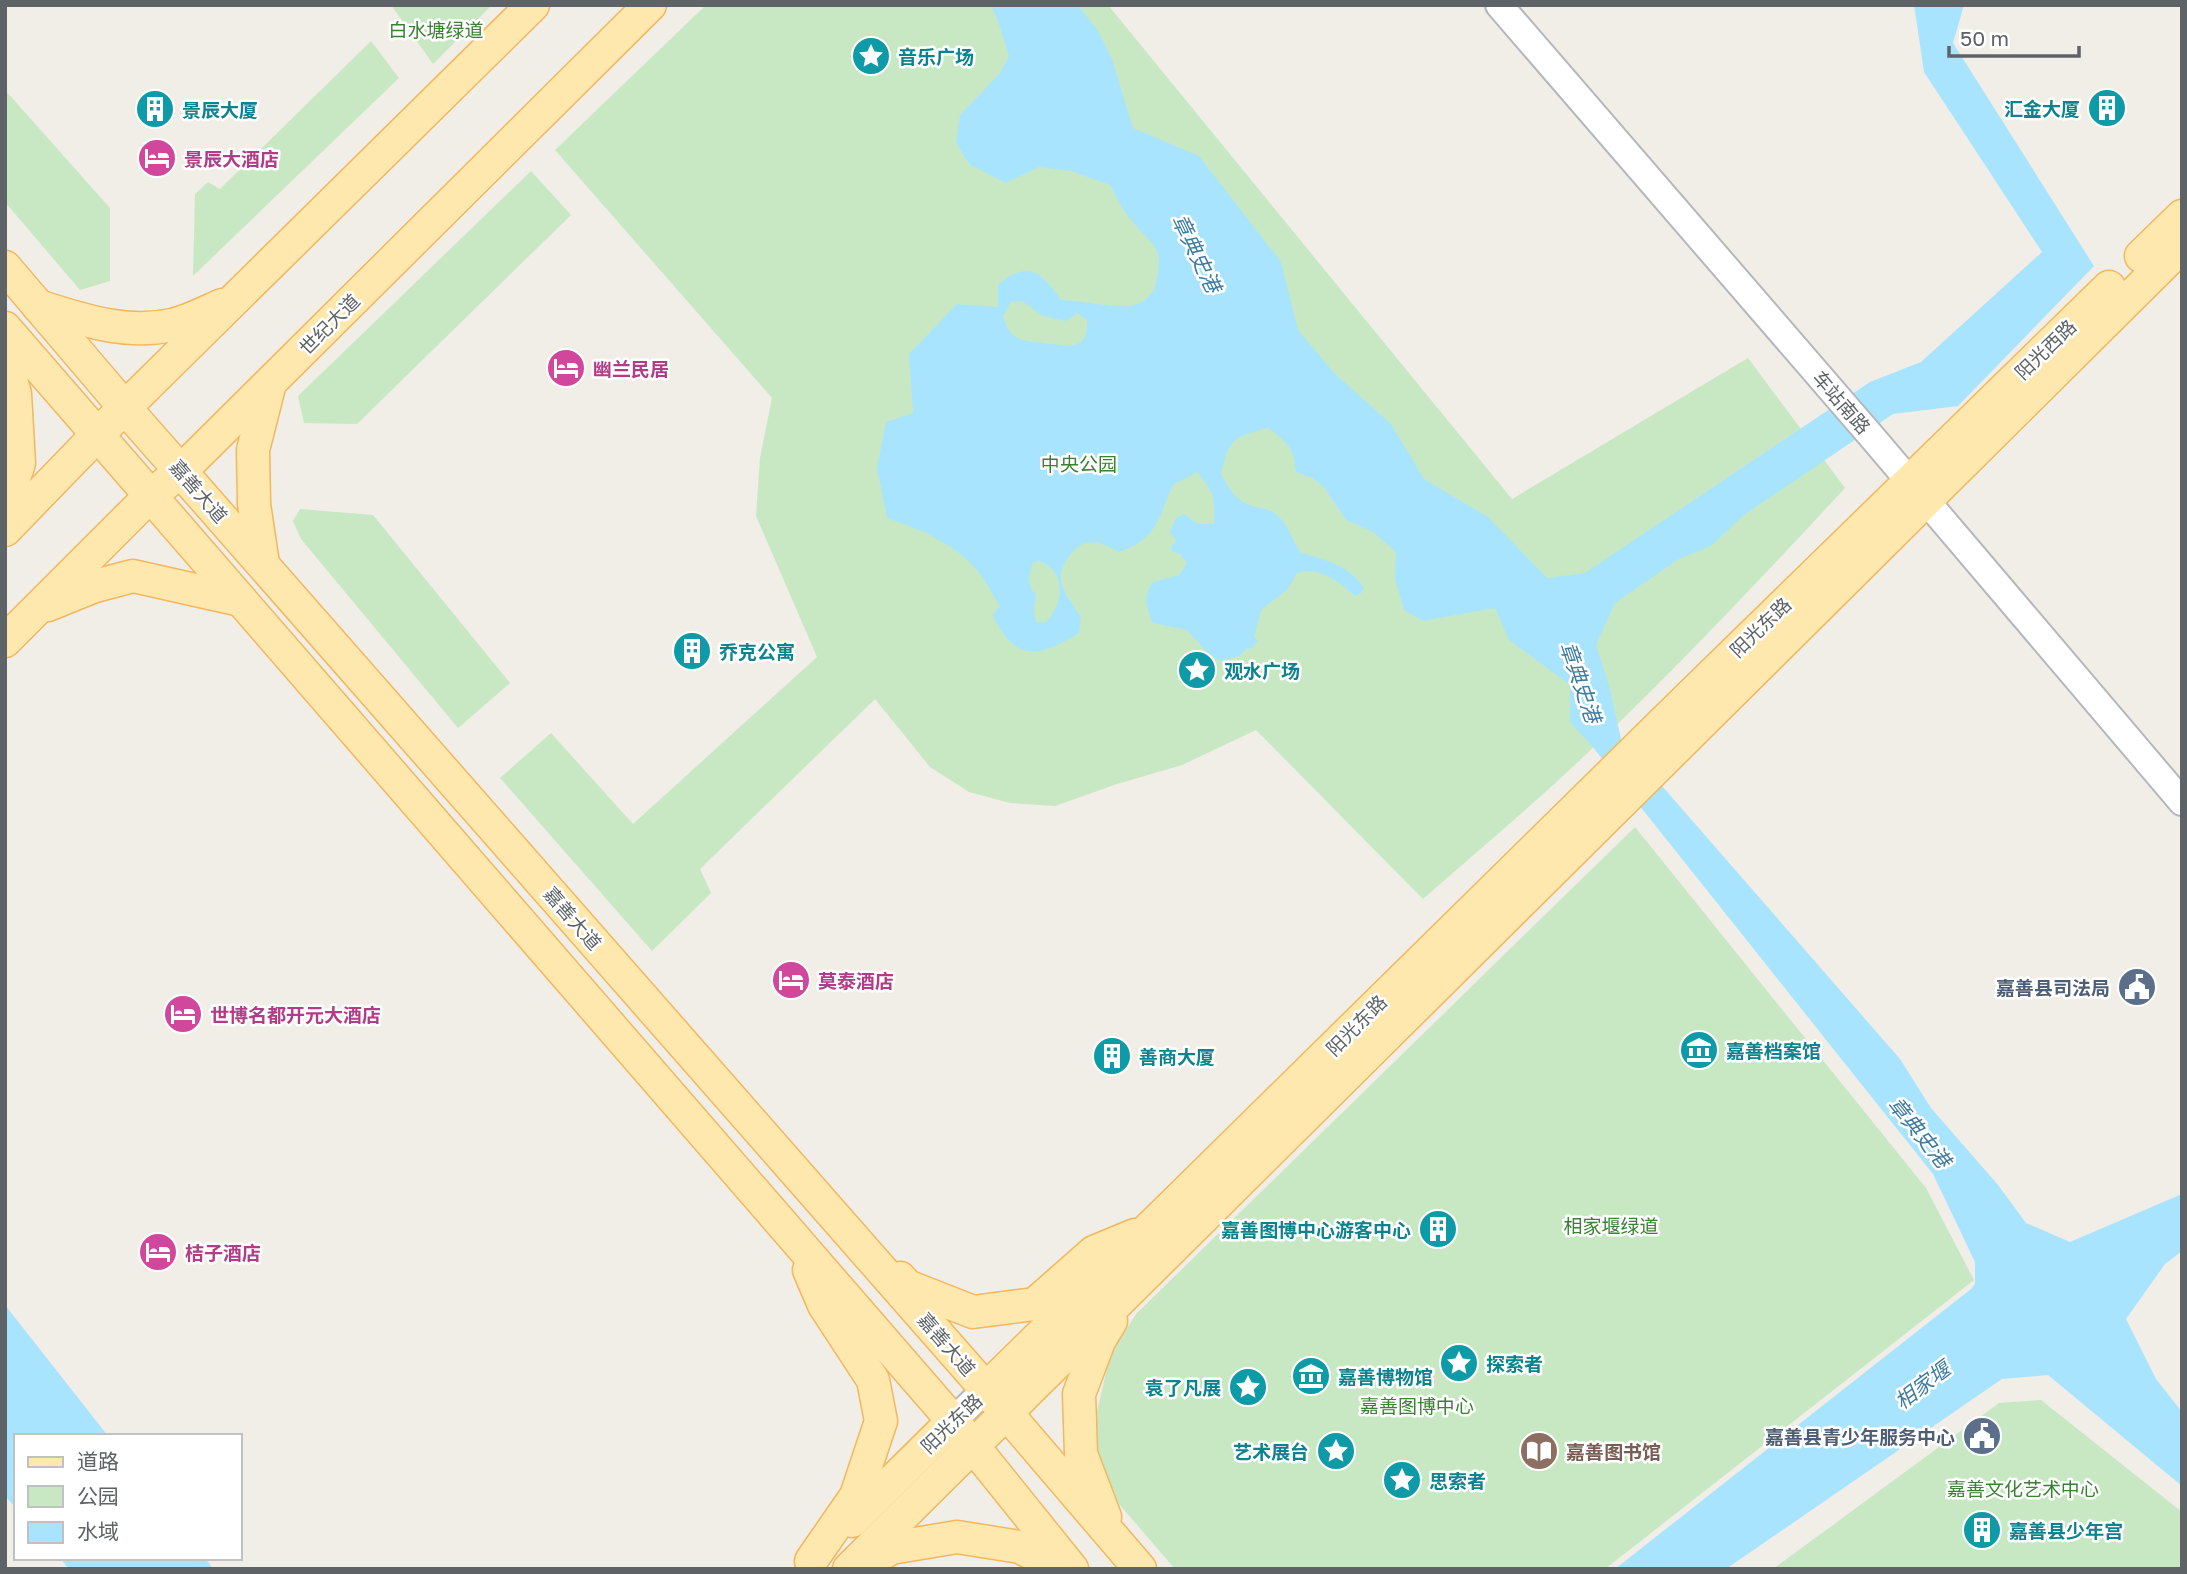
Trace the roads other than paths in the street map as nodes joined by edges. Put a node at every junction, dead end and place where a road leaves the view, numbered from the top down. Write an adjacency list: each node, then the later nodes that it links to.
1 (533, 5): 7 (main road)
2 (650, 5): 11 (main road, 世纪大道)
3 (1499, 5): 15 (street, 车站南路)
4 (2182, 216): 15 (main road, 阳光西路)
5 (2182, 246): 15 (main road, 阳光西路)
6 (5, 267): 8 (main road, 嘉善大道)
7 (237, 299): 8 (main road); 12 (main road)
8 (38, 306): 12 (main road, 嘉善大道)
9 (5, 328): 13 (main road, 嘉善大道)
10 (5, 358): 17 (main road)
11 (270, 382): 14 (main road, 世纪大道); 19 (main road)
12 (126, 409): 13 (main road); 14 (main road, 嘉善大道)
13 (98, 434): 16 (main road, 嘉善大道); 18 (main road)
14 (181, 471): 16 (main road, 世纪大道); 19 (main road, 嘉善大道)
15 (1916, 491): 23 (street, 车站南路); 24 (main road, 阳光东路)
16 (150, 496): 20 (main road, 嘉善大道); 21 (main road, 世纪大道)
17 (5, 507)
18 (5, 530)
19 (263, 564): 27 (main road, 嘉善大道)
20 (240, 600): 21 (main road); 26 (main road, 嘉善大道)
21 (34, 611): 22 (main road, 世纪大道)
22 (5, 641)
23 (2182, 802)
24 (1599, 805): 25 (main road, 阳光东路); 28 (main road, 阳光东路)
25 (1149, 1229): 27 (main road); 29 (main road, 阳光东路)
26 (798, 1242): 31 (main road, 嘉善大道); 34 (main road)
27 (861, 1246): 29 (main road, 嘉善大道)
28 (1126, 1295): 30 (main road, 阳光东路); 33 (main road)
29 (986, 1389): 30 (main road, 嘉善大道); 31 (street, 阳光东路)
30 (1007, 1414): 32 (main road, 阳光东路); 33 (main road, 嘉善大道)
31 (953, 1421): 32 (main road, 嘉善大道); 34 (main road, 阳光东路)
32 (973, 1445): 35 (main road, 阳光东路); 38 (main road, 嘉善大道)
33 (1113, 1538): 39 (main road, 嘉善大道)
34 (807, 1565)
35 (849, 1569)
36 (858, 1569): 37 (main road)
37 (1061, 1569)
38 (1072, 1569)
39 (1140, 1569)

